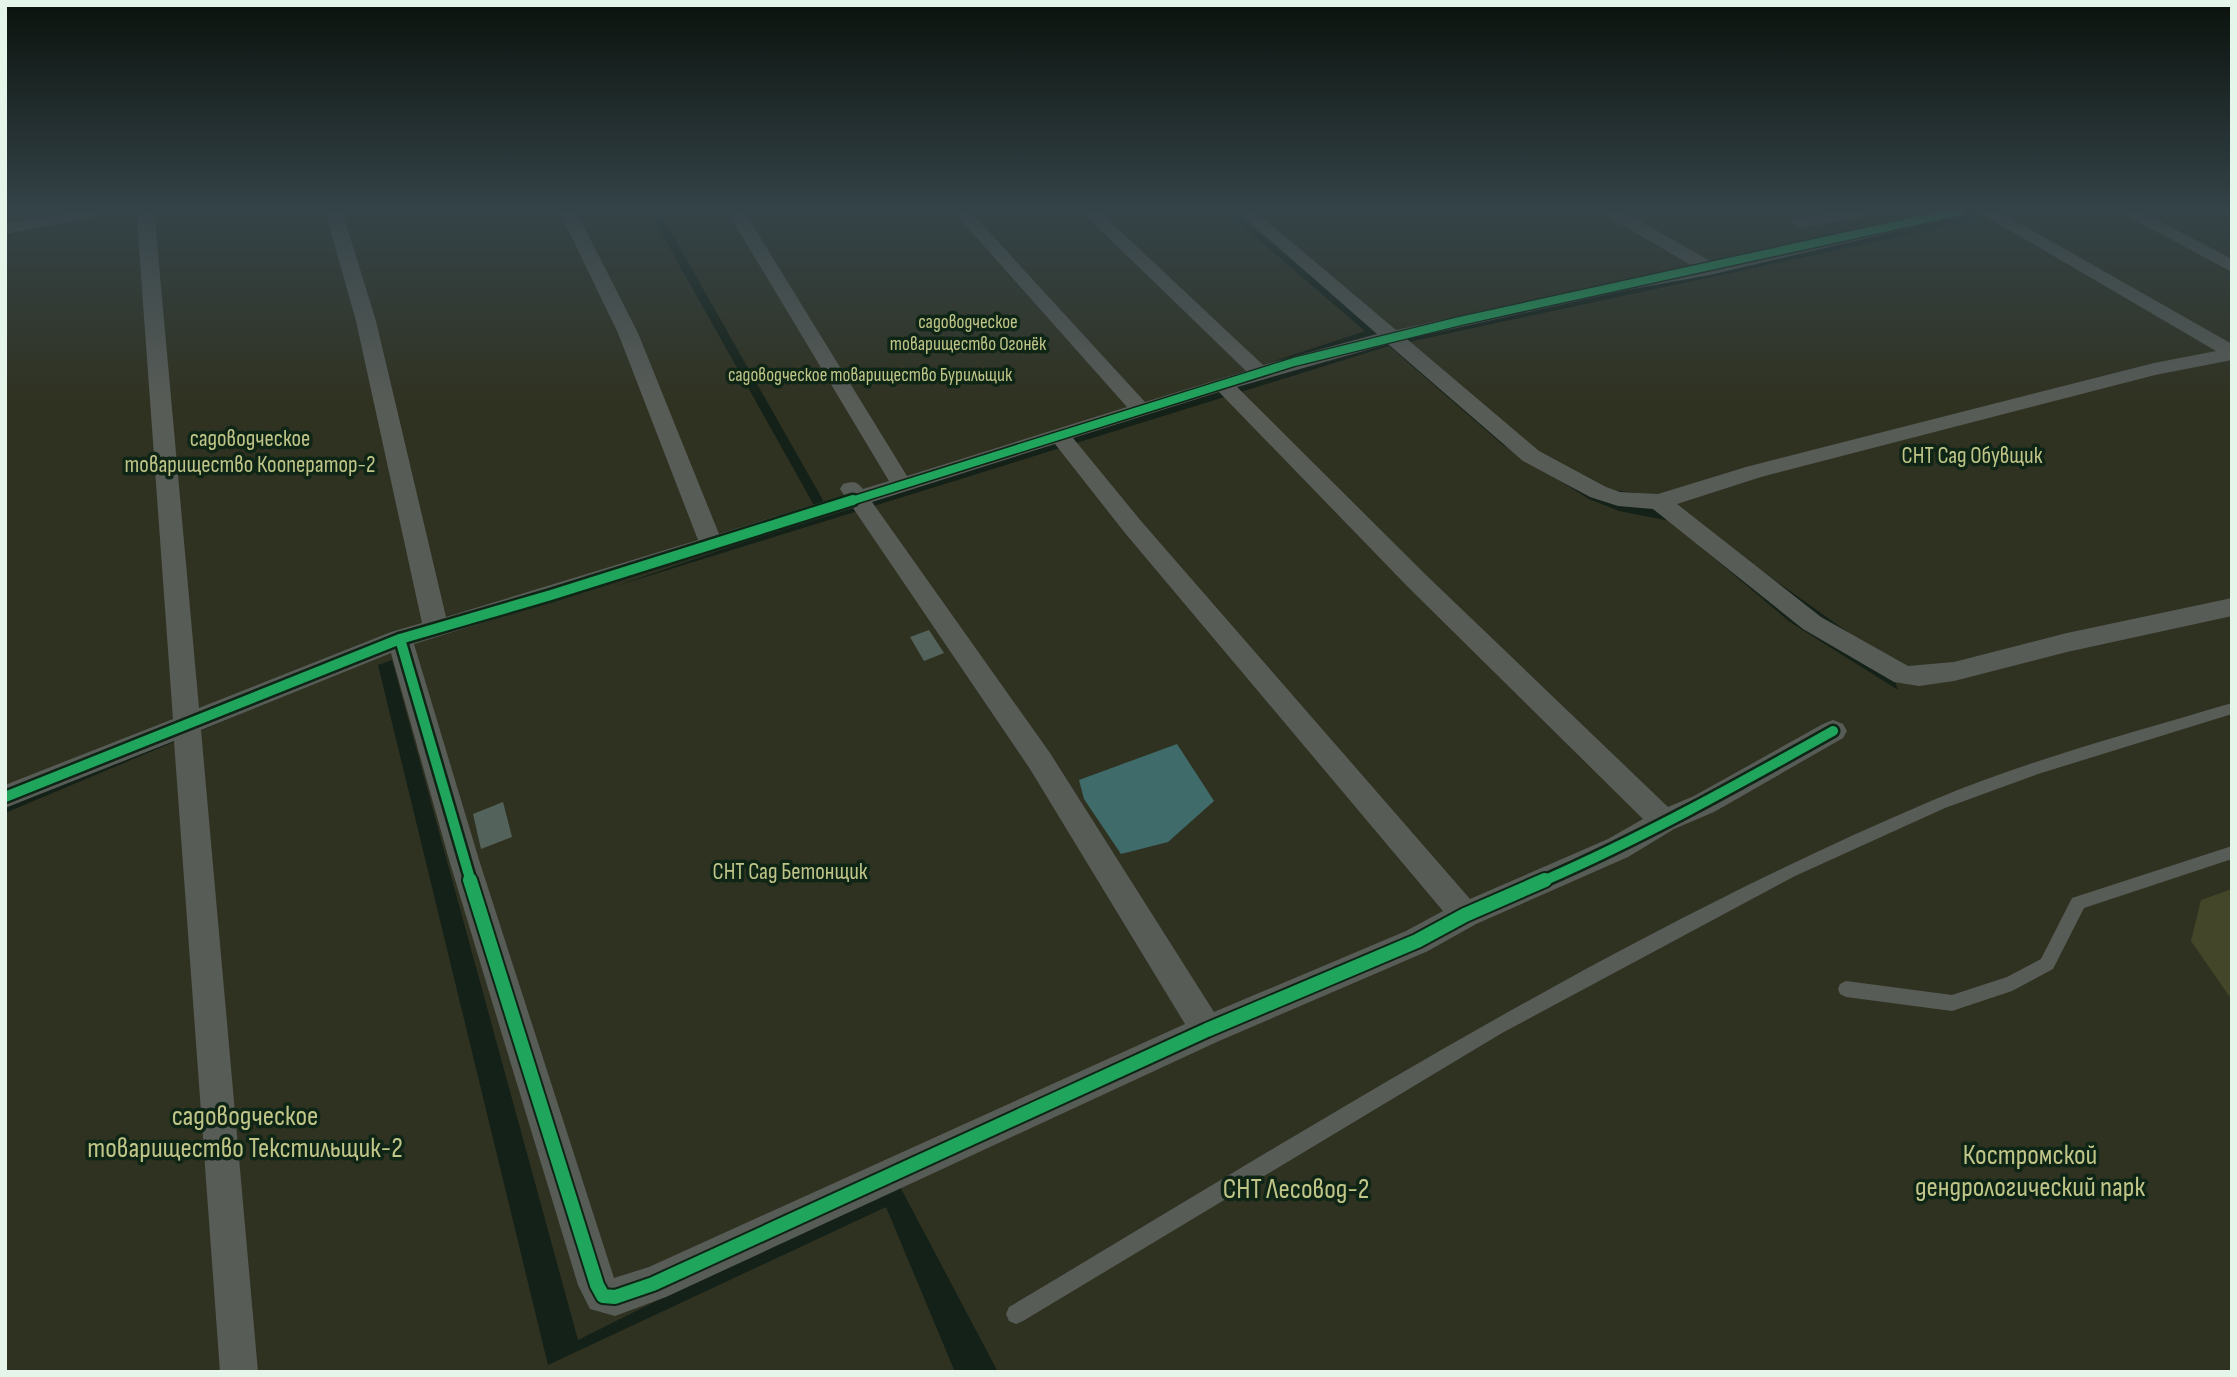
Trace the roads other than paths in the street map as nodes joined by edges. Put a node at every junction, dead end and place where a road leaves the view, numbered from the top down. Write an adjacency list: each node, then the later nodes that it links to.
1 (150, 275): 24 (street)
2 (352, 275): 21 (street)
3 (599, 275): 19 (street)
4 (774, 275): 16 (street)
5 (1019, 275): 14 (street)
6 (1156, 275): 12 (street)
7 (1319, 275): 10 (street)
8 (1681, 275): 10 (street)
9 (2097, 275): 11 (street)
10 (1391, 337): 12 (street); 18 (street)
11 (2232, 353): 18 (street)
12 (1260, 373): 13 (street)
13 (1223, 384): 14 (street); 27 (street)
14 (1140, 411): 15 (street)
15 (1060, 436): 16 (street); 31 (street)
16 (902, 485): 17 (street)
17 (855, 494): 19 (street); 33 (street)
18 (1659, 502): 20 (street)
19 (712, 545): 21 (street)
20 (2232, 607)
21 (436, 628): 22 (street)
22 (400, 639): 24 (street); 33 (street)
23 (2232, 708): 34 (lane)
24 (185, 725): 26 (street); 35 (street)
25 (1833, 731): 27 (street)
26 (5, 797)
27 (1664, 821): 31 (street)
28 (2232, 852): 32 (lane)
29 (2232, 858): 30 (lane)
30 (2147, 891)
31 (1465, 915): 33 (street)
32 (1846, 989)
33 (1207, 1030)
34 (1016, 1314)
35 (239, 1372)

